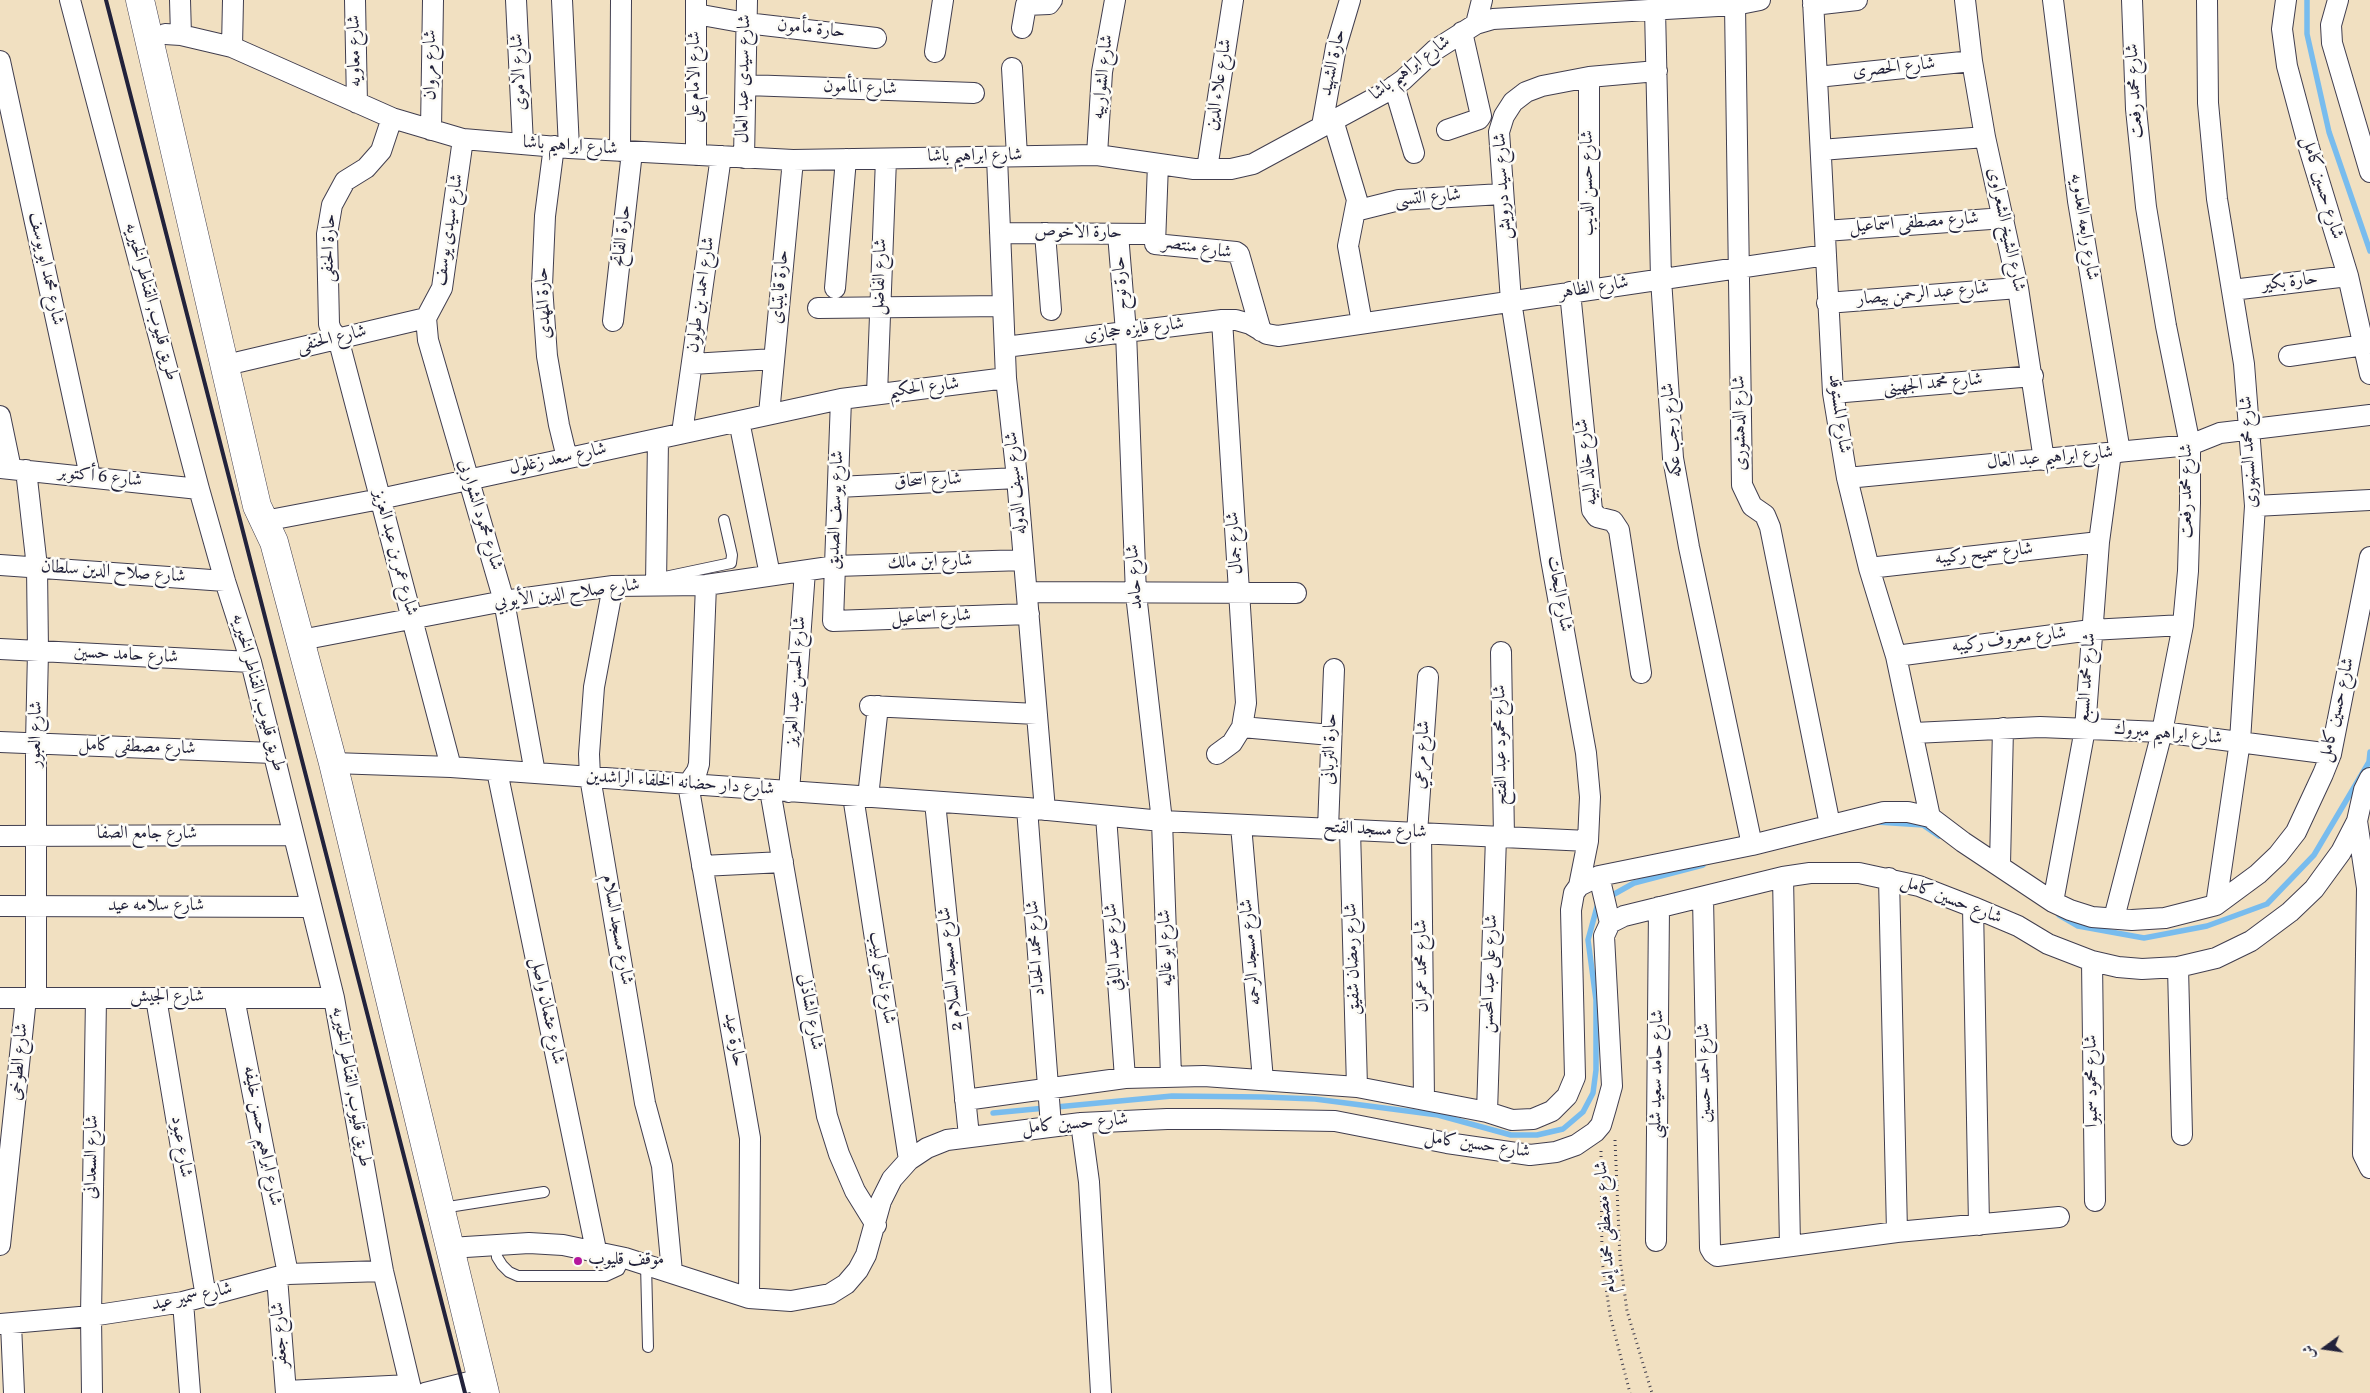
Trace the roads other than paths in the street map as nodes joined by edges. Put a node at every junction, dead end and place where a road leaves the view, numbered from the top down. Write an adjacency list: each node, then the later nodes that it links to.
1 (70, 0): 132 (street, طريق قليوب, القناطر الخيريه)
2 (140, 0): 137 (main road)
3 (157, 0): 37 (main road)
4 (180, 0): 37 (street)
5 (233, 0): 39 (street)
6 (355, 0): 50 (street, شارع معاويه)
7 (432, 0): 53 (street, شارع مروان)
8 (516, 0): 57 (street, شارع الاموى)
9 (562, 0): 58 (street, حارة المهدى)
10 (621, 0): 60 (street, حارة الفاتح)
11 (747, 0): 33 (street, شارع سيدى عبد العال)
12 (943, 0): 40 (street)
13 (1052, 0): 34 (street)
14 (1233, 0): 72 (street, شارع علاء الدين)
15 (1350, 0): 52 (street, حارة الشهيد)
16 (1482, 0): 35 (street)
17 (1760, 0): 29 (street, شارع ابراهيم باشا)
18 (1857, 0): 27 (street)
19 (1965, 0): 42 (street, شارع الشيخ الشعراوى)
20 (2053, 0): 123 (street, شارع رابعه العدويه)
21 (2132, 0): 122 (street, شارع محمد رفعت)
22 (2207, 0): 88 (street, شارع محمد السنهورى)
23 (2279, 0): 36 (street)
24 (2286, 0): 36 (street, شارع حسين كامل)
25 (2338, 0): 73 (street)
26 (1113, 1): 63 (street, شارع الشواربيه)
27 (1813, 2): 46 (street, شارع المستوقد)
28 (1684, 4): 29 (street, شارع ابراهيم باشا); 32 (street, شارع ابراهيم باشا)
29 (1735, 5): 83 (street, شارع الدهشورى)
30 (696, 7): 33 (street, حارة مأمون); 62 (street, شارع الامام على)
31 (1564, 8): 32 (street, شارع ابراهيم باشا); 35 (street, شارع ابراهيم باشا)
32 (1655, 9): 44 (street, شارع رجب عكه)
33 (746, 23): 38 (street, حارة مأمون); 47 (street, شارع سيدى عبد العال)
34 (1022, 28)
35 (1469, 28): 48 (street, شارع ابراهيم باشا); 54 (street)
36 (2282, 29): 84 (street, شارع حسين كامل)
37 (173, 34): 39 (street, شارع ابراهيم باشا); 107 (main road)
38 (876, 38)
39 (232, 47): 50 (street, شارع ابراهيم باشا)
40 (935, 52)
41 (0, 61): 127 (street, شارع محمد ابو يوسف)
42 (1972, 61): 46 (street, شارع الحصرى); 55 (street, شارع الشيخ الشعراوى)
43 (1012, 68): 66 (street)
44 (1657, 71): 45 (street, شارع سيد درويش); 85 (street, شارع رجب عكه)
45 (1589, 76): 74 (street, شارع سيد درويش); 89 (street, شارع حسن الديب)
46 (1817, 77): 59 (street, شارع المستوقد)
47 (746, 85): 49 (street, شارع المأمون); 67 (street, شارع سيدى عبد العال)
48 (1394, 86): 52 (street, شارع ابراهيم باشا); 61 (street)
49 (974, 93)
50 (357, 103): 51 (street, شارع ابراهيم باشا)
51 (392, 118): 53 (street, شارع ابراهيم باشا); 102 (street, حارة الحنفى)
52 (1328, 123): 72 (street, شارع ابراهيم باشا); 75 (street)
53 (431, 130): 56 (street, شارع ابراهيم باشا)
54 (1446, 130)
55 (1985, 137): 59 (street); 76 (street, شارع الشيخ الشعراوى)
56 (463, 138): 57 (street, شارع ابراهيم باشا); 96 (street, شارع سيدى يوسف)
57 (523, 144): 58 (street, شارع ابراهيم باشا)
58 (561, 147): 60 (street, شارع ابراهيم باشا); 124 (street, حارة المهدى)
59 (1821, 150): 77 (street, شارع المستوقد)
60 (626, 151): 62 (street, شارع ابراهيم باشا); 98 (street, حارة الفاتح)
61 (1414, 153)
62 (696, 155): 64 (street, شارع ابراهيم باشا)
63 (1096, 155): 66 (street, شارع ابراهيم باشا); 71 (street, شارع ابراهيم باشا)
64 (721, 156): 67 (street, شارع ابراهيم باشا); 108 (street, شارع احمد بن طولون)
65 (997, 156): 66 (street, شارع ابراهيم باشا); 69 (street, شارع ابراهيم باشا); 78 (street, شارع سيف الدوله)
66 (1017, 156)
67 (744, 158): 70 (street, شارع ابراهيم باشا)
68 (846, 159): 69 (street, شارع ابراهيم باشا); 70 (street, شارع ابراهيم باشا); 86 (street)
69 (886, 159): 93 (street, شارع الفاضل)
70 (793, 160): 106 (street, حارة قايتباى)
71 (1158, 164): 72 (street, شارع ابراهيم باشا); 81 (street, شارع منتصر)
72 (1207, 169)
73 (2370, 172)
74 (1502, 194): 75 (street, شارع التسى); 90 (street, شارع سيد درويش)
75 (1355, 211): 99 (street)
76 (2004, 218): 77 (street, شارع مصطفى اسماعيل); 87 (street, شارع الشيخ الشعراوى)
77 (1825, 231): 82 (street, شارع المستوقد)
78 (1000, 233): 79 (street, حارة الاخوص); 92 (street, شارع سيف الدوله)
79 (1045, 233): 80 (street, حارة الاخوص); 95 (street)
80 (1118, 234): 81 (street, حارة الاخوص); 101 (street, حارة نوح)
81 (1155, 234): 100 (street, شارع منتصر)
82 (1826, 254): 83 (street, شارع الظاهر); 91 (street, شارع المستوقد)
83 (1739, 267): 85 (street, شارع الظاهر); 199 (street, شارع الدهشورى)
84 (2348, 276): 88 (street, حارة بكير); 103 (street, شارع حسين كامل)
85 (1661, 279): 89 (street, شارع الظاهر); 208 (street, شارع رجب عكه)
86 (835, 288)
87 (2018, 288): 91 (street, شارع عبد الرحمن بيصار); 110 (street, شارع الشيخ الشعراوى)
88 (2232, 290): 119 (street, شارع محمد السنهورى)
89 (1580, 291): 90 (street, شارع الظاهر); 168 (street, شارع خالد البيه)
90 (1511, 301): 99 (street, شارع الظاهر); 207 (street, شارع البحات)
91 (1827, 303): 112 (street, شارع المستوقد)
92 (1003, 306): 93 (street); 104 (street, شارع سيف الدوله)
93 (880, 307): 94 (street); 113 (street, شارع الفاضل)
94 (818, 308)
95 (1050, 310)
96 (426, 318): 102 (street, شارع الحنفى); 130 (street, شارع محمود الشواربى)
97 (1222, 320): 100 (street, شارع فايزه حجازى); 101 (street, شارع فايزه حجازى); 152 (street, شارع جمال)
98 (613, 321)
99 (1362, 323): 100 (street, شارع الظاهر)
100 (1262, 331)
101 (1126, 332): 104 (street, شارع فايزه حجازى); 154 (street, شارع حامد)
102 (338, 338): 107 (street, شارع الحنفى); 133 (street, شارع عمر بن عبد العزيز)
103 (2364, 345): 105 (street); 109 (street, شارع حسين كامل)
104 (1005, 347): 111 (street, شارع سيف الدوله)
105 (2289, 356)
106 (774, 359): 108 (street); 115 (street, حارة قايتباى)
107 (239, 362): 137 (main road)
108 (692, 364): 120 (street, شارع احمد بن طولون)
109 (2370, 374)
110 (2033, 376): 112 (street, شارع محمد الجهينى); 125 (street, شارع الشيخ الشعراوى)
111 (1006, 378): 113 (street, شارع الحكيم); 128 (street, شارع سيف الدوله)
112 (1833, 393): 129 (street, شارع المستوقد)
113 (876, 394): 114 (street, شارع الحكيم)
114 (841, 399): 115 (street, شارع سعد زغلول); 131 (street, شارع يوسف الصديق)
115 (769, 414): 118 (street, شارع سعد زغلول)
116 (2370, 415): 119 (street, شارع ابراهيم عبد العال)
117 (0, 416): 126 (street, شارع العبور)
118 (739, 421): 120 (street, شارع سعد زغلول); 146 (street)
119 (2250, 429): 122 (street, شارع ابراهيم عبد العال); 135 (street, شارع محمد السنهورى)
120 (682, 433): 121 (street, شارع سعد زغلول)
121 (658, 438): 124 (street, شارع سعد زغلول); 148 (street)
122 (2190, 445): 123 (street, شارع ابراهيم عبد العال); 159 (street, شارع محمد رفعت)
123 (2115, 453): 125 (street, شارع ابراهيم عبد العال); 138 (street, شارع محمد السبع)
124 (567, 458): 130 (street, شارع سعد زغلول)
125 (2044, 460): 129 (street, شارع ابراهيم عبد العال)
126 (12, 469): 127 (street, شارع 6 أكتوبر); 143 (street, شارع العبور)
127 (90, 476): 132 (street, شارع 6 أكتوبر)
128 (1017, 478): 131 (street, شارع اسحاق); 140 (street, شارع سيف الدوله)
129 (1848, 478): 144 (street, شارع المستوقد)
130 (468, 480): 133 (street, شارع سعد زغلول); 155 (street, شارع محمود الشواربى)
131 (838, 487): 142 (street, شارع يوسف الصديق)
132 (199, 488): 147 (street, طريق قليوب, القناطر الخيريه)
133 (380, 499): 137 (street, شارع سعد زغلول); 157 (street, شارع عمر بن عبد العزيز)
134 (2370, 500): 135 (street)
135 (2255, 506): 177 (street, شارع محمد السنهورى)
136 (724, 520): 148 (lane)
137 (274, 530): 161 (main road)
138 (2099, 542): 144 (street, شارع سميح ركيبه); 160 (street, شارع محمد السبع)
139 (2370, 557): 182 (street, شارع حسين كامل)
140 (1024, 560): 142 (street, شارع ابن مالك); 151 (street, شارع سيف الدوله)
141 (0, 565): 143 (street, شارع صلاح الدين سلطان)
142 (836, 566): 145 (street, شارع صلاح الدين الأيوبي); 158 (street, شارع يوسف الصديق)
143 (37, 567): 147 (street, شارع صلاح الدين سلطان); 163 (street, شارع العبور)
144 (1869, 568): 165 (street, شارع المستوقد)
145 (804, 571): 146 (street, شارع صلاح الدين الأيوبي); 190 (street, شارع الحسن عبد العزيز)
146 (770, 575): 149 (street, شارع صلاح الدين الأيوبي)
147 (225, 581): 166 (street, طريق قليوب, القناطر الخيريه)
148 (656, 582): 149 (street, شارع صلاح الدين الأيوبي); 150 (street, شارع صلاح الدين الأيوبي)
149 (706, 584): 189 (street)
150 (613, 586): 155 (street, شارع صلاح الدين الأيوبي); 187 (street, شارع مسجد السلام)
151 (1027, 592): 154 (street); 156 (street, شارع سيف الدوله)
152 (1239, 593): 153 (street); 154 (street); 171 (street, شارع جمال)
153 (1296, 593)
154 (1136, 594): 196 (street, شارع حامد)
155 (504, 600): 157 (street, شارع صلاح الدين الأيوبي); 186 (street, شارع محمود الشواربى)
156 (1029, 614): 158 (street, شارع اسماعيل); 170 (street, شارع سيف الدوله)
157 (412, 619): 161 (street, شارع صلاح الدين الأيوبي); 184 (street, شارع عمر بن عبد العزيز)
158 (833, 621)
159 (2183, 625): 160 (street, شارع معروف ركيبه); 174 (street, شارع محمد رفعت)
160 (2091, 630): 165 (street, شارع معروف ركيبه); 173 (street, شارع محمد السبع)
161 (301, 640): 183 (main road)
162 (0, 649): 163 (street, شارع حامد حسين)
163 (38, 651): 166 (street, شارع حامد حسين); 179 (street, شارع العبور)
164 (1501, 652): 206 (street, شارع محمود عبد الفتح)
165 (1896, 656): 175 (street, شارع المستوقد)
166 (252, 662): 180 (street, طريق قليوب, القناطر الخيريه)
167 (1334, 669): 176 (street, حارة التربانى)
168 (1641, 673)
169 (1428, 677): 202 (street, شارع مرعي)
170 (1037, 714): 191 (street, شارع ناجي لبيب); 193 (street, شارع سيف الدوله)
171 (1242, 727): 176 (street); 181 (street, شارع جمال)
172 (2003, 728): 173 (street, شارع ابراهيم مبروك); 175 (street, شارع ابراهيم مبروك); 210 (street)
173 (2085, 729): 174 (street, شارع ابراهيم مبروك); 217 (street, شارع محمد السبع)
174 (2162, 732): 177 (street, شارع ابراهيم مبروك); 224 (street, شارع محمد رفعت)
175 (1914, 733): 195 (street, شارع المستوقد)
176 (1332, 735): 200 (street, حارة التربانى)
177 (2240, 741): 182 (street, شارع ابراهيم مبروك); 218 (street, شارع محمد السنهورى)
178 (0, 742): 179 (street, شارع مصطفى كامل)
179 (36, 744): 180 (street, شارع مصطفى كامل); 205 (street, شارع العبور)
180 (274, 753): 203 (street, طريق قليوب, القناطر الخيريه)
181 (1217, 754)
182 (2331, 754): 218 (street, شارع حسين كامل)
183 (333, 762): 184 (street, شارع دار حضانه الخلفاء الراشدين); 252 (main road)
184 (450, 767): 185 (street, شارع دار حضانه الخلفاء الراشدين)
185 (497, 771): 186 (street, شارع دار حضانه الخلفاء الراشدين); 262 (street, شارع عثمان واصل)
186 (534, 773): 187 (street, شارع دار حضانه الخلفاء الراشدين)
187 (590, 777): 189 (street, شارع دار حضانه الخلفاء الراشدين); 266 (street, شارع مسجد السلام)
188 (2370, 778): 197 (street, شارع حسين كامل)
189 (688, 784): 190 (street, شارع دار حضانه الخلفاء الراشدين); 211 (street, حارة عيد)
190 (780, 791): 191 (street, شارع دار حضانه الخلفاء الراشدين); 209 (street, شارع الشاذلى)
191 (860, 796): 192 (street, شارع دار حضانه الخلفاء الراشدين); 248 (street, شارع ناجي لبيب)
192 (935, 802): 193 (street, شارع دار حضانه الخلفاء الراشدين); 241 (street, شارع مسجد السلام 2)
193 (1036, 809): 194 (street, شارع دار حضانه الخلفاء الراشدين); 237 (street, شارع محمد الحداد)
194 (1106, 816): 196 (street, شارع مسجد الفتح); 235 (street, شارع عبد الباقي)
195 (1930, 817): 199 (street, شارع حسين كامل); 210 (street, شارع حسين كامل)
196 (1162, 821): 198 (street, شارع مسجد الفتح); 234 (street, شارع ابو غاليه)
197 (2357, 822): 227 (street, شارع حسين كامل); 239 (street)
198 (1241, 825): 200 (street, شارع مسجد الفتح); 236 (street, شارع مسجد الرحمه)
199 (1830, 825): 208 (street, شارع حسين كامل)
200 (1328, 829): 201 (street, شارع مسجد الفتح)
201 (1350, 830): 202 (street, شارع مسجد الفتح); 238 (street, شارع رمضان شفيق)
202 (1419, 833): 206 (street, شارع مسجد الفتح); 240 (street, شارع محمد عمران)
203 (294, 835): 205 (street, شارع جامع الصفا); 221 (street, طريق قليوب, القناطر الخيريه)
204 (0, 836): 205 (street, شارع جامع الصفا)
205 (35, 836): 220 (street, شارع العبور)
206 (1500, 837): 207 (street, شارع مسجد الفتح); 242 (street, شارع على عبد المحسن)
207 (1588, 841): 215 (street, شارع البحات)
208 (1752, 845): 212 (street, شارع حسين كامل)
209 (783, 862): 211 (street); 254 (street, شارع الشاذلى)
210 (2000, 865): 217 (street, شارع حسين كامل)
211 (702, 866): 269 (street, حارة عيد)
212 (1599, 876): 215 (street, شارع حسين كامل); 225 (street)
213 (1783, 877): 214 (street, شارع حسين كامل); 216 (street, شارع حسين كامل); 260 (street)
214 (1889, 878): 223 (street, شارع حسين كامل); 256 (street)
215 (1579, 886): 242 (street, شارع حسين كامل)
216 (1703, 898): 222 (street, شارع حسين كامل); 260 (street, شارع احمد حسين)
217 (2053, 902): 224 (street, شارع حسين كامل)
218 (2216, 905): 224 (street, شارع حسين كامل)
219 (0, 906): 220 (street, شارع سلامه عيد)
220 (37, 906): 221 (street, شارع سلامه عيد); 229 (street, شارع العبور)
221 (311, 907): 233 (street, طريق قليوب, القناطر الخيريه)
222 (1659, 907): 225 (street, شارع حسين كامل); 257 (street, شارع حامد سعيد شلبى)
223 (1973, 907): 226 (street, شارع حسين كامل); 255 (street)
224 (2114, 918)
225 (1610, 923): 243 (street, شارع حسين كامل)
226 (2092, 961): 227 (street, شارع حسين كامل); 251 (street, شارع محمود سمبوا)
227 (2178, 967): 245 (street)
228 (0, 998): 229 (street, شارع الجيش)
229 (31, 998): 230 (street, شارع الجيش); 247 (street, شارع الطوخى)
230 (96, 998): 231 (street, شارع الجيش); 271 (street, شارع السعدانى)
231 (156, 998): 232 (street, شارع الجيش); 268 (street, شارع عبود)
232 (234, 998): 233 (street, شارع الجيش); 267 (street, شارع ابراهيم حسن خليفه)
233 (334, 998): 265 (street, طريق قليوب, القناطر الخيريه)
234 (1172, 1076): 235 (street, شارع حسين كامل); 236 (street, شارع حسين كامل)
235 (1125, 1078): 237 (street, شارع حسين كامل)
236 (1263, 1080): 238 (street, شارع حسين كامل)
237 (1047, 1087): 241 (street, شارع حسين كامل); 244 (street, شارع محمد الحداد)
238 (1357, 1087): 240 (street, شارع حسين كامل)
239 (2366, 1094): 249 (street)
240 (1424, 1099): 242 (street, شارع حسين كامل)
241 (965, 1100): 246 (street, شارع مسجد السلام 2)
242 (1487, 1112)
243 (1082, 1123): 244 (street, شارع حسين كامل); 280 (street)
244 (1051, 1126): 246 (street, شارع حسين كامل)
245 (2182, 1135)
246 (969, 1136): 248 (street, شارع حسين كامل)
247 (5, 1155): 259 (street, شارع الطوخى)
248 (909, 1160): 254 (street, شارع حسين كامل)
249 (2370, 1168)
250 (544, 1192): 252 (lane)
251 (2095, 1201)
252 (440, 1208): 261 (main road)
253 (2059, 1217): 255 (street)
254 (876, 1225): 269 (street, شارع حسين كامل)
255 (1979, 1225): 256 (street)
256 (1897, 1232): 260 (street)
257 (1656, 1241)
258 (496, 1244): 261 (street, شارع حسين كامل); 262 (street, شارع حسين كامل); 263 (lane)
259 (0, 1245)
260 (1790, 1246)
261 (450, 1248): 274 (main road)
262 (596, 1250): 263 (street, شارع حسين كامل)
263 (626, 1258): 264 (street, شارع حسين كامل)
264 (646, 1264): 266 (street, شارع حسين كامل); 273 (lane)
265 (383, 1271): 267 (street, شارع سمير عيد); 275 (street, طريق قليوب, القناطر الخيريه)
266 (672, 1272): 269 (street, شارع حسين كامل)
267 (282, 1276): 268 (street, شارع سمير عيد); 276 (street, شارع جعفر)
268 (206, 1297): 270 (street, شارع سمير عيد)
269 (749, 1298)
270 (183, 1302): 271 (street, شارع سمير عيد); 279 (street)
271 (91, 1316): 272 (street, شارع سمير عيد); 278 (street, شارع السعدانى)
272 (6, 1324): 277 (street)
273 (648, 1346)
274 (483, 1386): 275 (street)
275 (415, 1390): 276 (street)
276 (286, 1392)
277 (14, 1393)
278 (92, 1393)
279 (190, 1393)
280 (1101, 1393)

